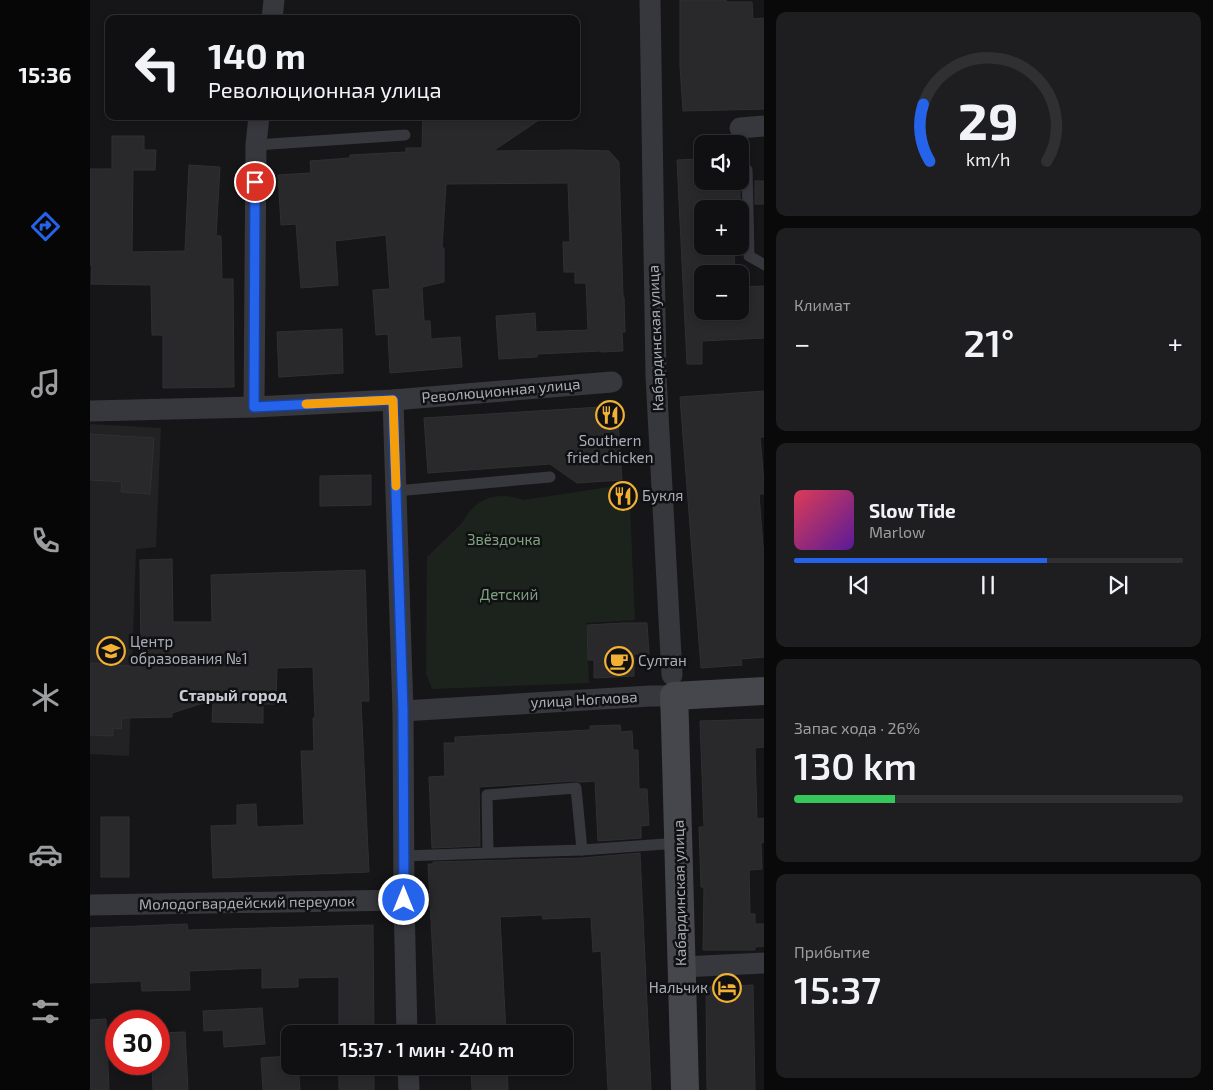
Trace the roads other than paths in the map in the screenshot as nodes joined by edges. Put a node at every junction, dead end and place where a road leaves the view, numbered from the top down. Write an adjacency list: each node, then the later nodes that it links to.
1 (274, 0): 3 (street)
2 (650, 0): 17 (street, Кабардинская улица)
3 (272, 15)
4 (259, 120): 8 (street)
5 (764, 126): 6 (street)
6 (740, 128)
7 (405, 135): 8 (lane)
8 (256, 145): 13 (street)
9 (747, 190): 10 (lane)
10 (764, 265)
11 (612, 382): 12 (street, Революционная улица)
12 (393, 400): 13 (street, Революционная улица); 16 (street)
13 (254, 407): 14 (street, Революционная улица)
14 (90, 411)
15 (550, 477): 16 (lane)
16 (396, 490): 19 (street)
17 (673, 686): 18 (street, улица Ногмова); 19 (street, улица Ногмова); 20 (street, Кабардинская улица)
18 (764, 691)
19 (403, 711): 23 (street)
20 (679, 843): 21 (lane); 27 (street, Кабардинская улица)
21 (582, 850): 22 (lane); 22 (lane)
22 (488, 853): 23 (lane)
23 (404, 856): 24 (street)
24 (404, 900): 25 (street, Молодогвардейский переулок); 28 (street)
25 (90, 905)
26 (764, 963): 27 (street)
27 (682, 967): 31 (street, Кабардинская улица)
28 (407, 1025)
29 (408, 1075): 30 (street)
30 (409, 1090)
31 (685, 1090)

